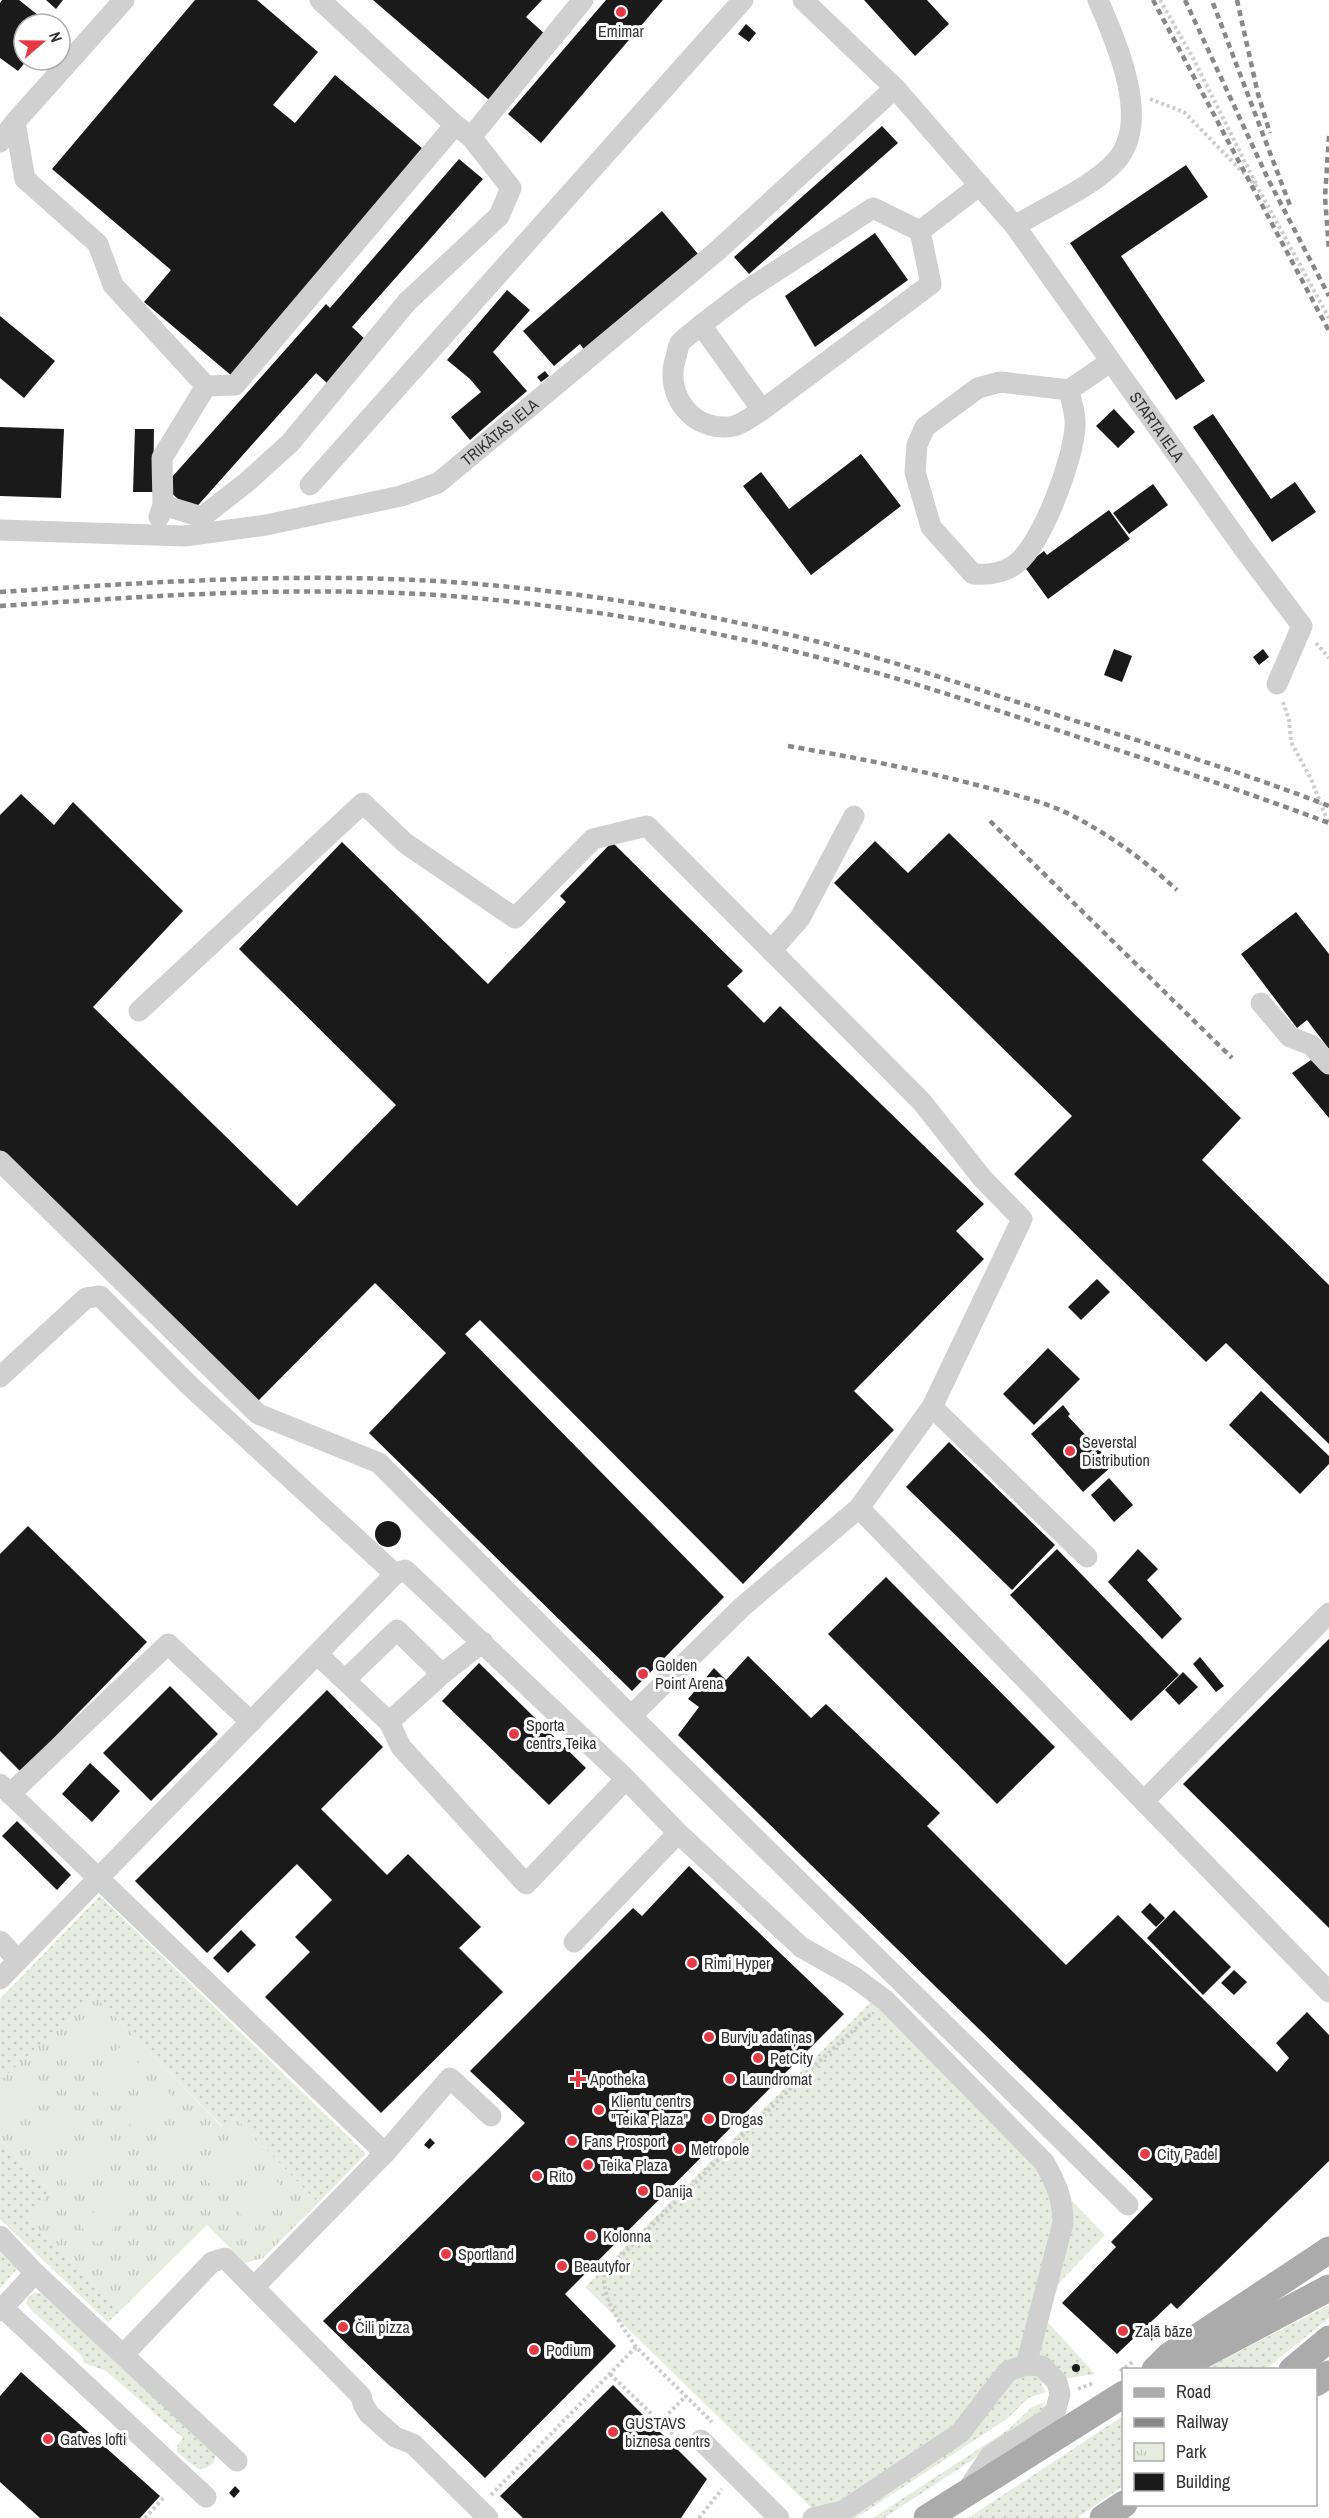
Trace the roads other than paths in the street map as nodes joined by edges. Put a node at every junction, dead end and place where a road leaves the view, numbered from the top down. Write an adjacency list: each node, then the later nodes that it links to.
1 (124, 0): 8 (street)
2 (320, 0): 9 (street)
3 (584, 0): 9 (street)
4 (742, 0): 19 (street)
5 (803, 0): 7 (street, STARTA IELA)
6 (1098, 0): 12 (street)
7 (895, 88): 11 (street, STARTA IELA); 22 (street, TRIKĀTAS IELA)
8 (15, 122): 10 (street); 16 (street)
9 (463, 131): 16 (street); 20 (street)
10 (0, 142)
11 (980, 184): 12 (street, STARTA IELA); 13 (street)
12 (1015, 226): 15 (street, STARTA IELA)
13 (920, 231): 14 (street); 18 (street)
14 (701, 325): 18 (street); 18 (street)
15 (1110, 362): 17 (street); 23 (street, STARTA IELA)
16 (206, 386): 20 (street)
17 (1069, 390): 17 (street)
18 (762, 410)
19 (310, 485)
20 (163, 505): 22 (street)
21 (0, 530): 22 (street, TRIKĀTAS IELA)
22 (153, 535)
23 (1277, 684)
24 (854, 816): 25 (street)
25 (771, 951): 27 (street); 31 (street)
26 (1261, 1003): 28 (street)
27 (139, 1011)
28 (1329, 1064)
29 (0, 1161): 40 (street)
30 (4, 1366): 34 (street)
31 (932, 1407): 32 (street); 33 (street)
32 (859, 1508): 40 (street); 45 (street)
33 (1087, 1557)
34 (395, 1574): 36 (street); 37 (street)
35 (1329, 1613): 45 (street)
36 (483, 1642): 38 (street); 43 (street)
37 (317, 1654): 39 (street); 41 (street)
38 (442, 1674): 39 (street); 42 (street)
39 (345, 1680): 42 (street)
40 (631, 1716): 53 (street)
41 (251, 1722): 44 (street); 47 (street)
42 (389, 1722): 43 (street)
43 (627, 1779): 46 (street)
44 (5, 1789): 47 (street)
45 (1143, 1801): 52 (street)
46 (678, 1833): 49 (street); 54 (street)
47 (99, 1878): 50 (street); 56 (street)
48 (0, 1941): 50 (street)
49 (574, 1942)
50 (18, 1960): 51 (street)
51 (0, 1979)
52 (1329, 1992)
53 (1018, 2097): 54 (street); 57 (street)
54 (999, 2115): 66 (street)
55 (491, 2116): 56 (street)
56 (385, 2153): 61 (street)
57 (1128, 2205)
58 (0, 2236): 60 (street)
59 (1329, 2250): 67 (main road)
60 (35, 2273): 63 (street); 65 (street)
61 (254, 2287): 65 (street); 77 (street)
62 (1329, 2288): 68 (main road)
63 (1, 2309): 74 (street)
64 (1329, 2339): 69 (main road)
65 (123, 2355): 72 (street)
66 (1026, 2365): 73 (street); 79 (street)
67 (1145, 2366)
68 (1180, 2368)
69 (1294, 2368)
70 (1119, 2384): 73 (main road)
71 (701, 2438): 78 (street)
72 (237, 2461)
73 (966, 2492): 80 (main road)
74 (206, 2497)
75 (1122, 2505): 81 (main road)
76 (1122, 2506): 82 (street)
77 (483, 2513)
78 (779, 2518)
79 (813, 2518)
80 (927, 2518)
81 (1103, 2518)
82 (1113, 2518)

